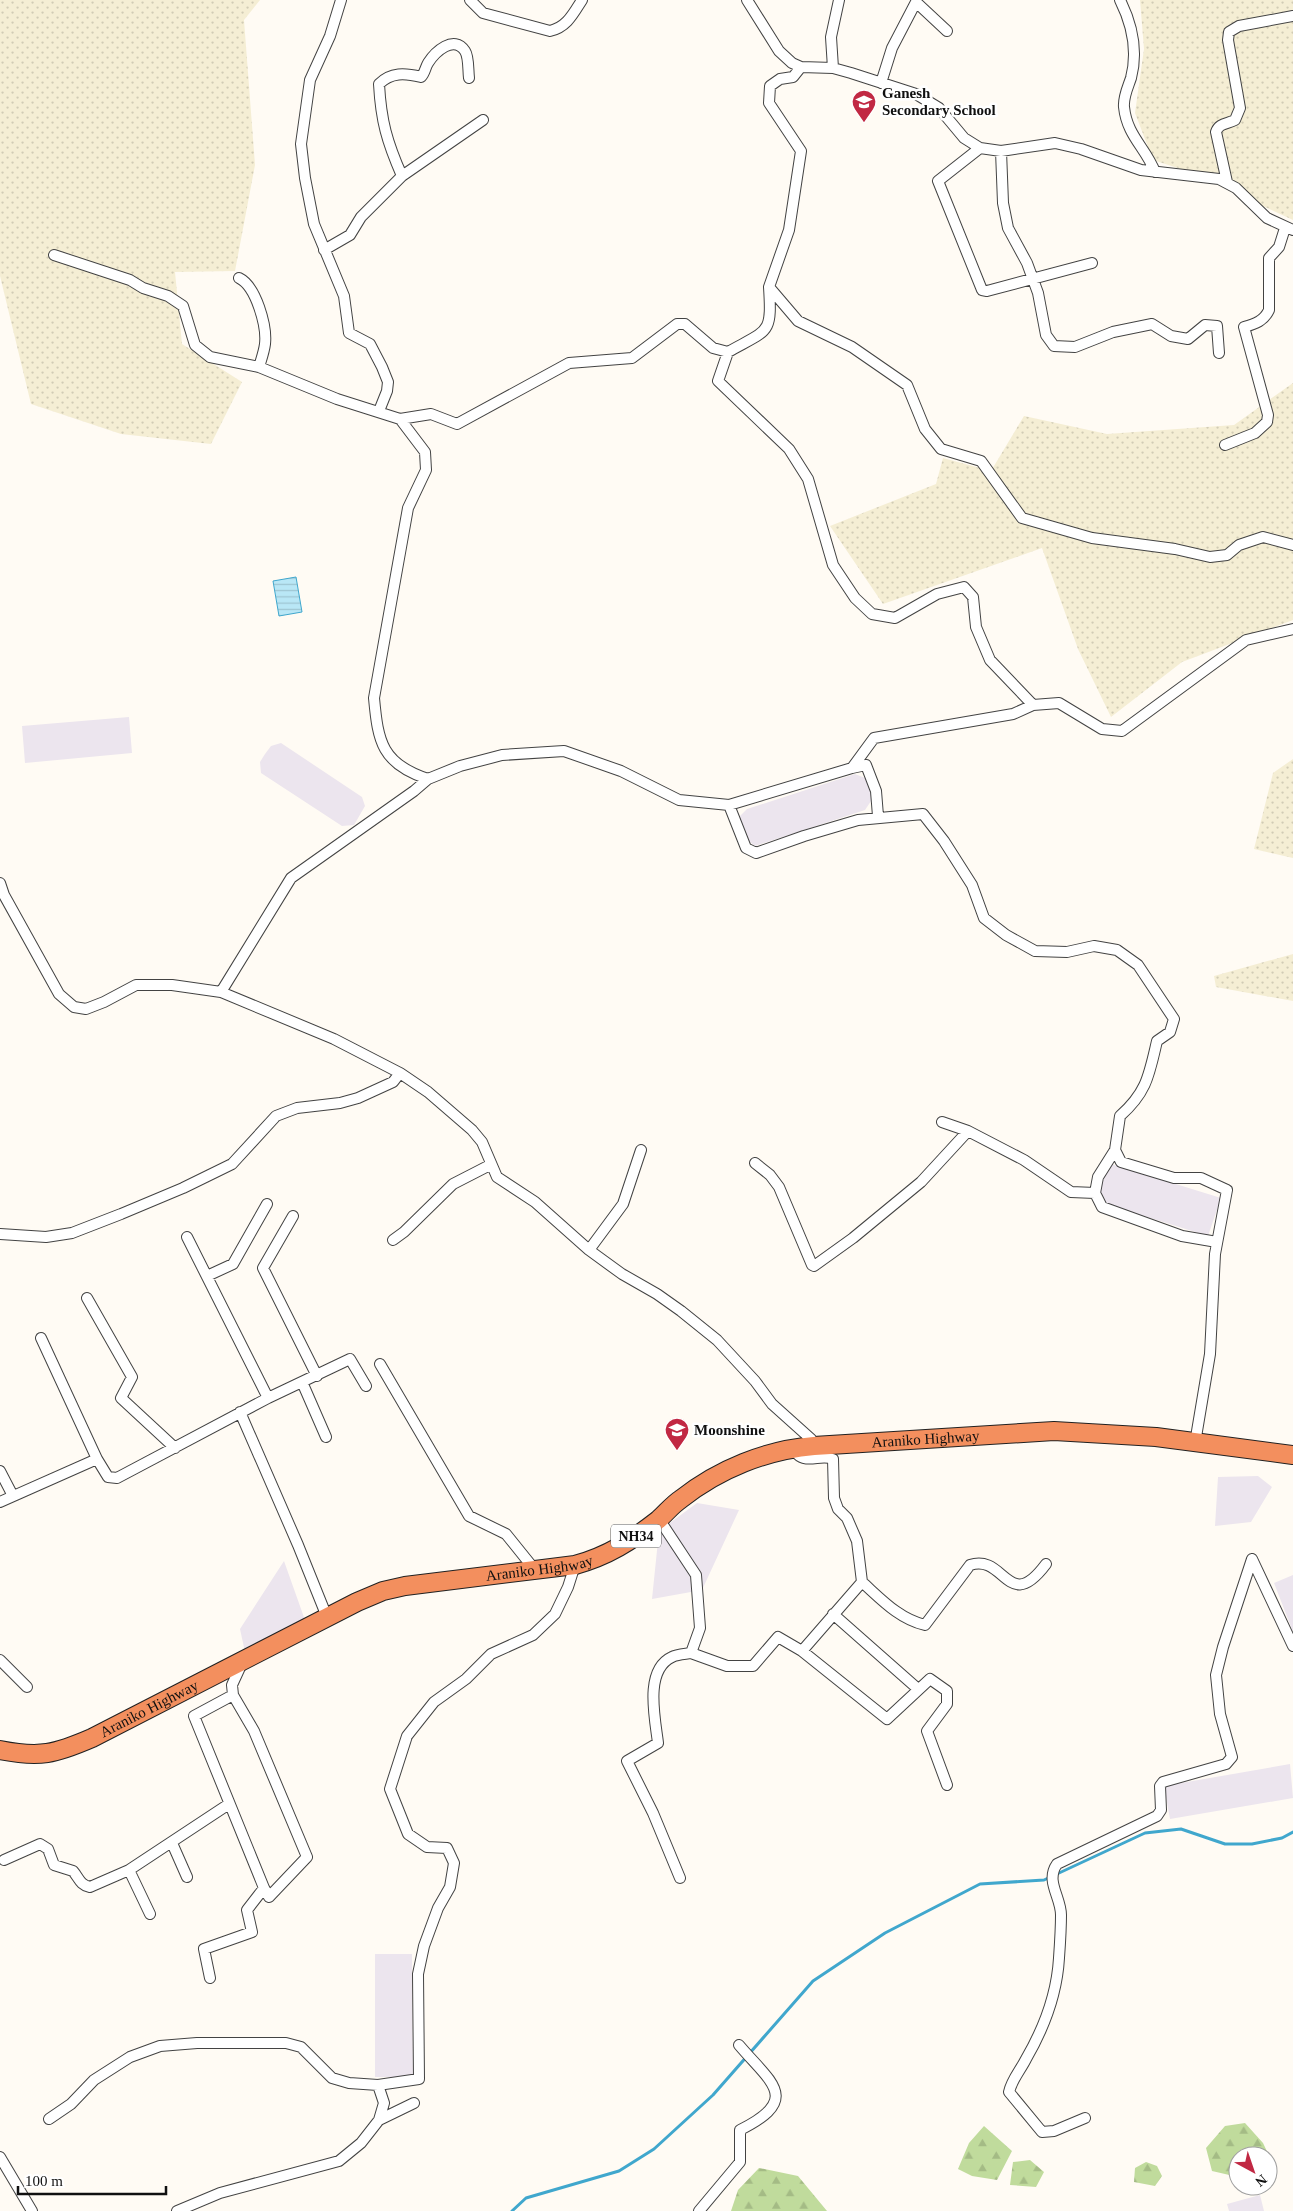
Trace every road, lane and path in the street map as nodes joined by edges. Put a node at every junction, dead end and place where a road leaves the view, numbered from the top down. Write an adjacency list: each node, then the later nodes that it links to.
1 (341, 0): 20 (street)
2 (470, 0): 3 (street)
3 (582, 0)
4 (748, 0): 9 (street)
5 (839, 0): 10 (street)
6 (1120, 0): 16 (street)
7 (1293, 16): 18 (street)
8 (946, 31): 12 (street)
9 (801, 67): 10 (street); 25 (street)
10 (833, 68): 12 (street)
11 (469, 78): 17 (street)
12 (881, 83): 14 (street)
13 (483, 120): 17 (street)
14 (980, 148): 15 (street); 24 (street)
15 (1001, 152): 16 (street); 24 (street)
16 (1155, 172): 18 (street)
17 (402, 176): 20 (street)
18 (1227, 182): 19 (street)
19 (1289, 229): 31 (street)
20 (324, 250): 29 (street)
21 (54, 255): 28 (street)
22 (1092, 263): 24 (street)
23 (239, 278): 28 (street)
24 (1033, 280): 27 (street)
25 (769, 287): 26 (street); 32 (street)
26 (728, 352): 30 (street); 34 (street)
27 (1219, 353)
28 (259, 367): 29 (street)
29 (379, 411): 30 (street)
30 (400, 419): 36 (street)
31 (1225, 444)
32 (1293, 546)
33 (1293, 629): 34 (street)
34 (1033, 705): 35 (street)
35 (852, 768): 37 (street); 38 (street)
36 (428, 779): 37 (street); 40 (street)
37 (729, 805): 38 (street)
38 (878, 816): 45 (street)
39 (0, 883): 40 (street)
40 (221, 992): 41 (street)
41 (400, 1073): 47 (street); 51 (street)
42 (942, 1122): 43 (street)
43 (968, 1131): 46 (street); 48 (street)
44 (641, 1150): 55 (street)
45 (1115, 1150): 48 (street); 54 (street)
46 (755, 1163)
47 (490, 1165): 53 (street); 55 (street)
48 (1095, 1193): 54 (street)
49 (267, 1204): 56 (street)
50 (293, 1216): 60 (street)
51 (0, 1234)
52 (187, 1237): 56 (street)
53 (393, 1240)
54 (1217, 1242): 66 (street)
55 (589, 1250): 67 (street)
56 (207, 1276): 63 (street)
57 (87, 1298): 68 (street)
58 (41, 1338): 70 (street)
59 (380, 1364): 77 (street)
60 (317, 1376): 61 (street); 62 (street)
61 (302, 1382): 63 (street); 65 (street)
62 (366, 1386)
63 (268, 1398): 64 (street)
64 (240, 1412): 68 (street); 80 (street)
65 (326, 1437)
66 (1195, 1443): 67 (highway, Araniko Highway / NH34); 69 (highway, Araniko Highway / NH34)
67 (806, 1447): 74 (highway, Araniko Highway / NH34); 78 (street)
68 (176, 1448): 70 (street)
69 (1293, 1455)
70 (96, 1459): 72 (street)
71 (0, 1471): 72 (street)
72 (13, 1496): 73 (street)
73 (0, 1502)
74 (659, 1519): 76 (highway, Araniko Highway / NH34); 83 (street)
75 (1046, 1564): 78 (street)
76 (575, 1565): 77 (highway, Araniko Highway / NH34); 101 (street)
77 (535, 1570): 80 (highway, Araniko Highway / NH34)
78 (862, 1582): 79 (street)
79 (833, 1614): 82 (street); 87 (street)
80 (327, 1617): 85 (highway, Araniko Highway / NH34)
81 (1293, 1646): 103 (street)
82 (802, 1651): 83 (street); 87 (street)
83 (691, 1653): 96 (street)
84 (0, 1660): 86 (street)
85 (244, 1660): 88 (street); 89 (highway, Araniko Highway / NH34)
86 (27, 1687)
87 (918, 1689): 90 (street)
88 (233, 1695): 91 (street); 97 (street)
89 (0, 1750)
90 (947, 1785)
91 (228, 1804): 92 (street); 97 (street)
92 (172, 1842): 94 (street); 95 (street)
93 (4, 1860): 94 (street)
94 (129, 1870): 98 (street)
95 (187, 1877)
96 (680, 1878)
97 (264, 1888): 99 (street)
98 (150, 1914)
99 (210, 1978)
100 (739, 2046): 109 (street)
101 (378, 2085): 104 (street); 105 (street)
102 (414, 2103): 105 (street)
103 (1085, 2118)
104 (49, 2119)
105 (379, 2120): 108 (street)
106 (0, 2157): 107 (street)
107 (30, 2206)
108 (177, 2211)
109 (699, 2211)

